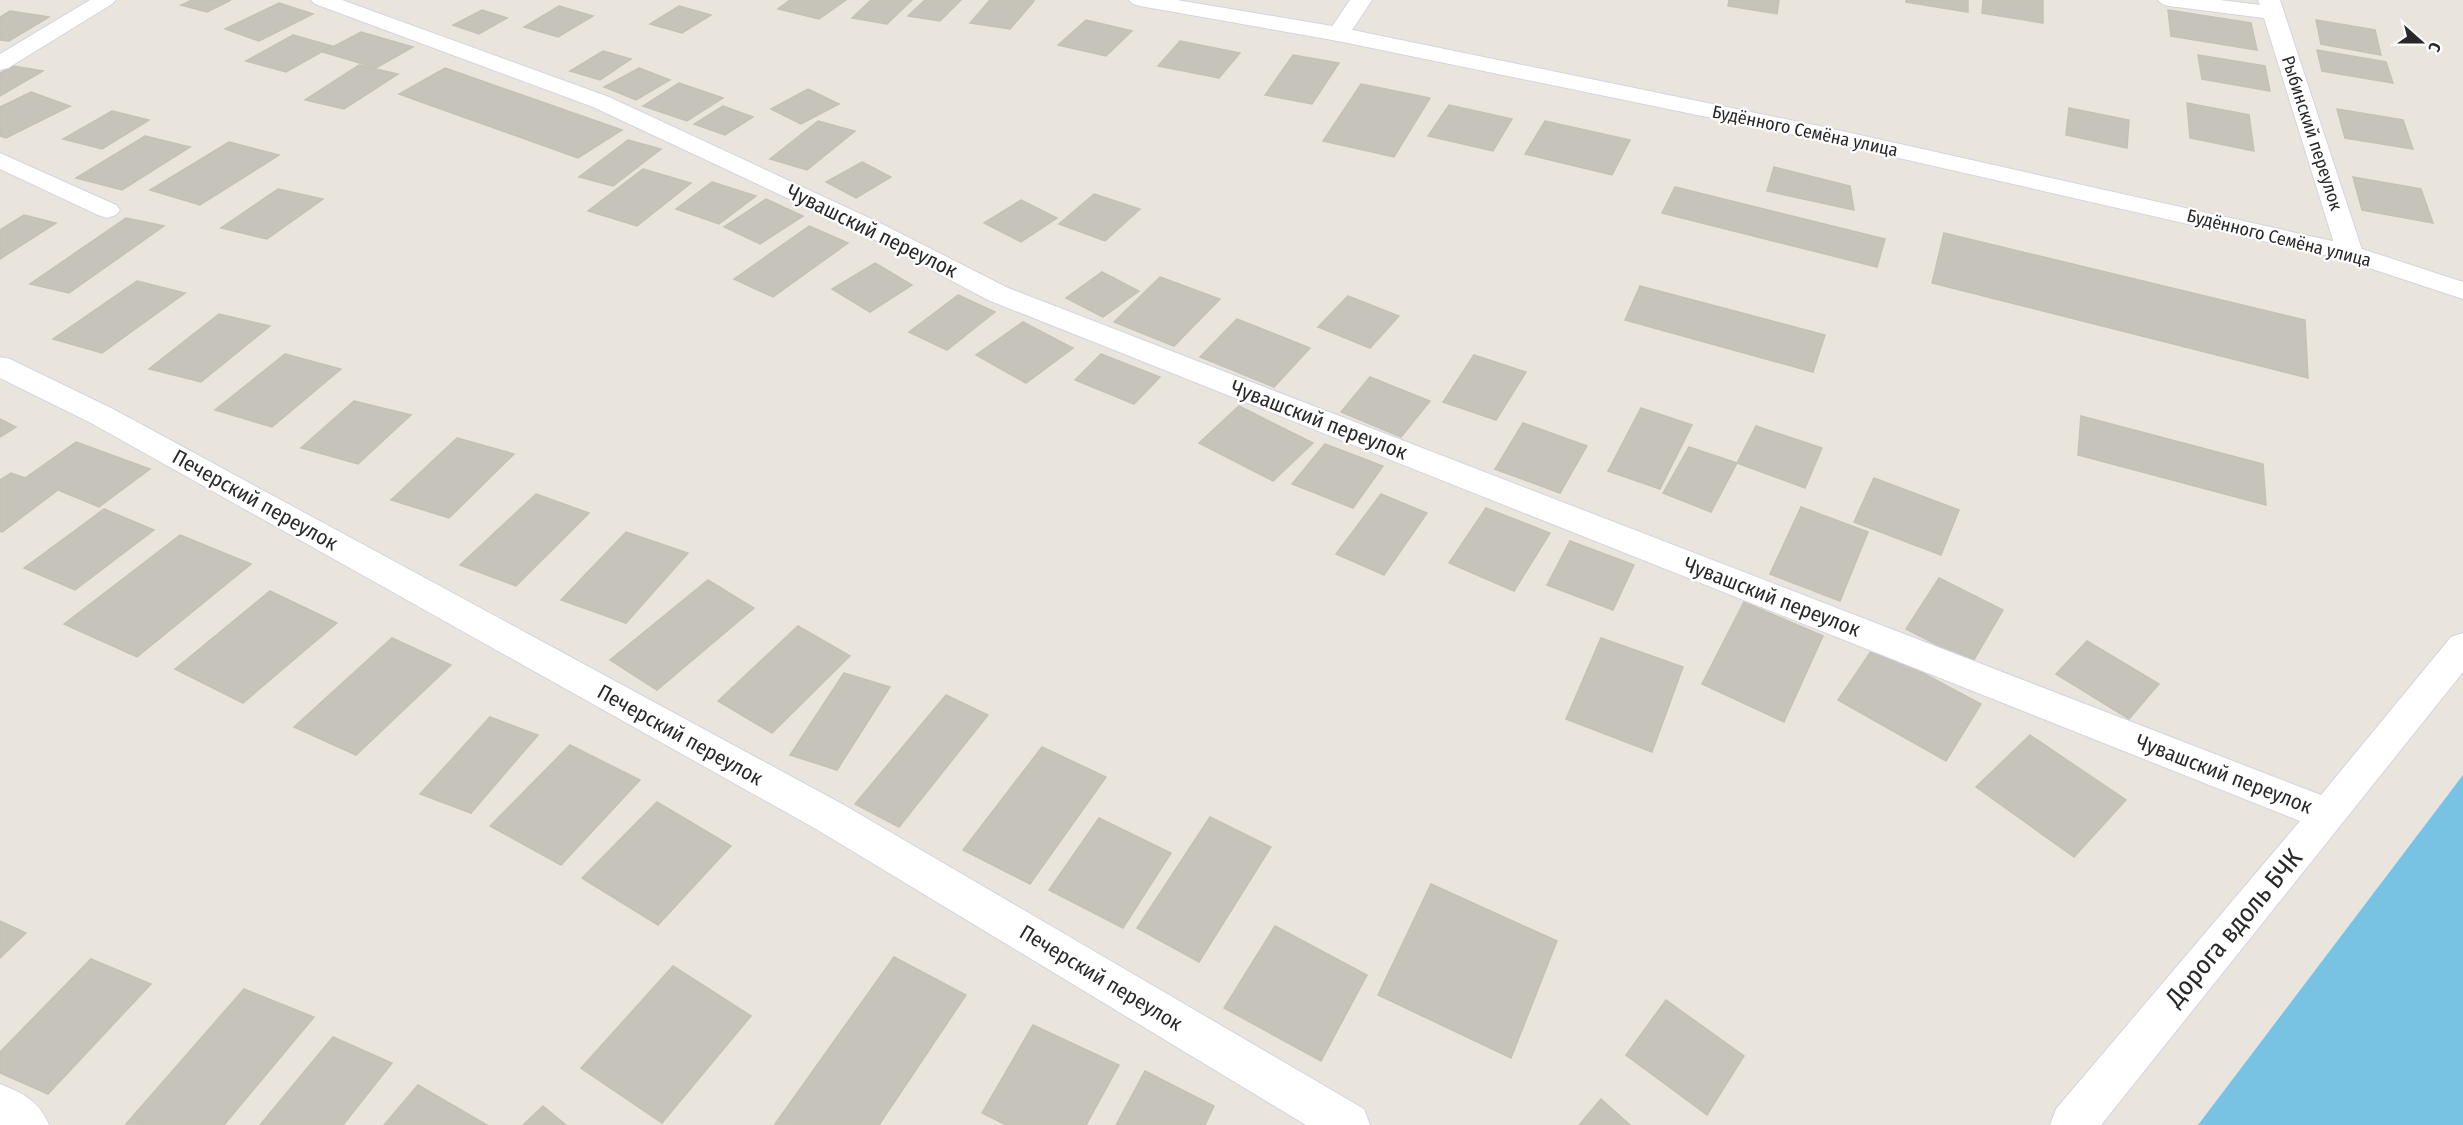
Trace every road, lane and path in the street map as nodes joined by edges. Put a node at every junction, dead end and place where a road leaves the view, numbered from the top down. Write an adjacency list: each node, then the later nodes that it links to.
1 (105, 0): 8 (street)
2 (322, 0): 15 (street, Чувашский переулок)
3 (1140, 0): 7 (street, Будённого Семёна улица)
4 (1360, 0): 7 (street)
5 (2169, 0): 6 (street, Рыбинский переулок)
6 (2272, 7): 11 (street, Рыбинский переулок)
7 (1338, 34): 11 (street, Будённого Семёна улица)
8 (0, 63)
9 (0, 160): 10 (street)
10 (107, 210)
11 (2350, 253): 12 (street, Будённого Семёна улица)
12 (2463, 291)
13 (0, 366): 18 (street, Печерский переулок)
14 (2463, 647): 15 (street, Дорога вдоль БЧК)
15 (2328, 815): 19 (street, Дорога вдоль БЧК)
16 (0, 1106): 17 (street)
17 (27, 1125)
18 (1348, 1125)
19 (2072, 1125)

